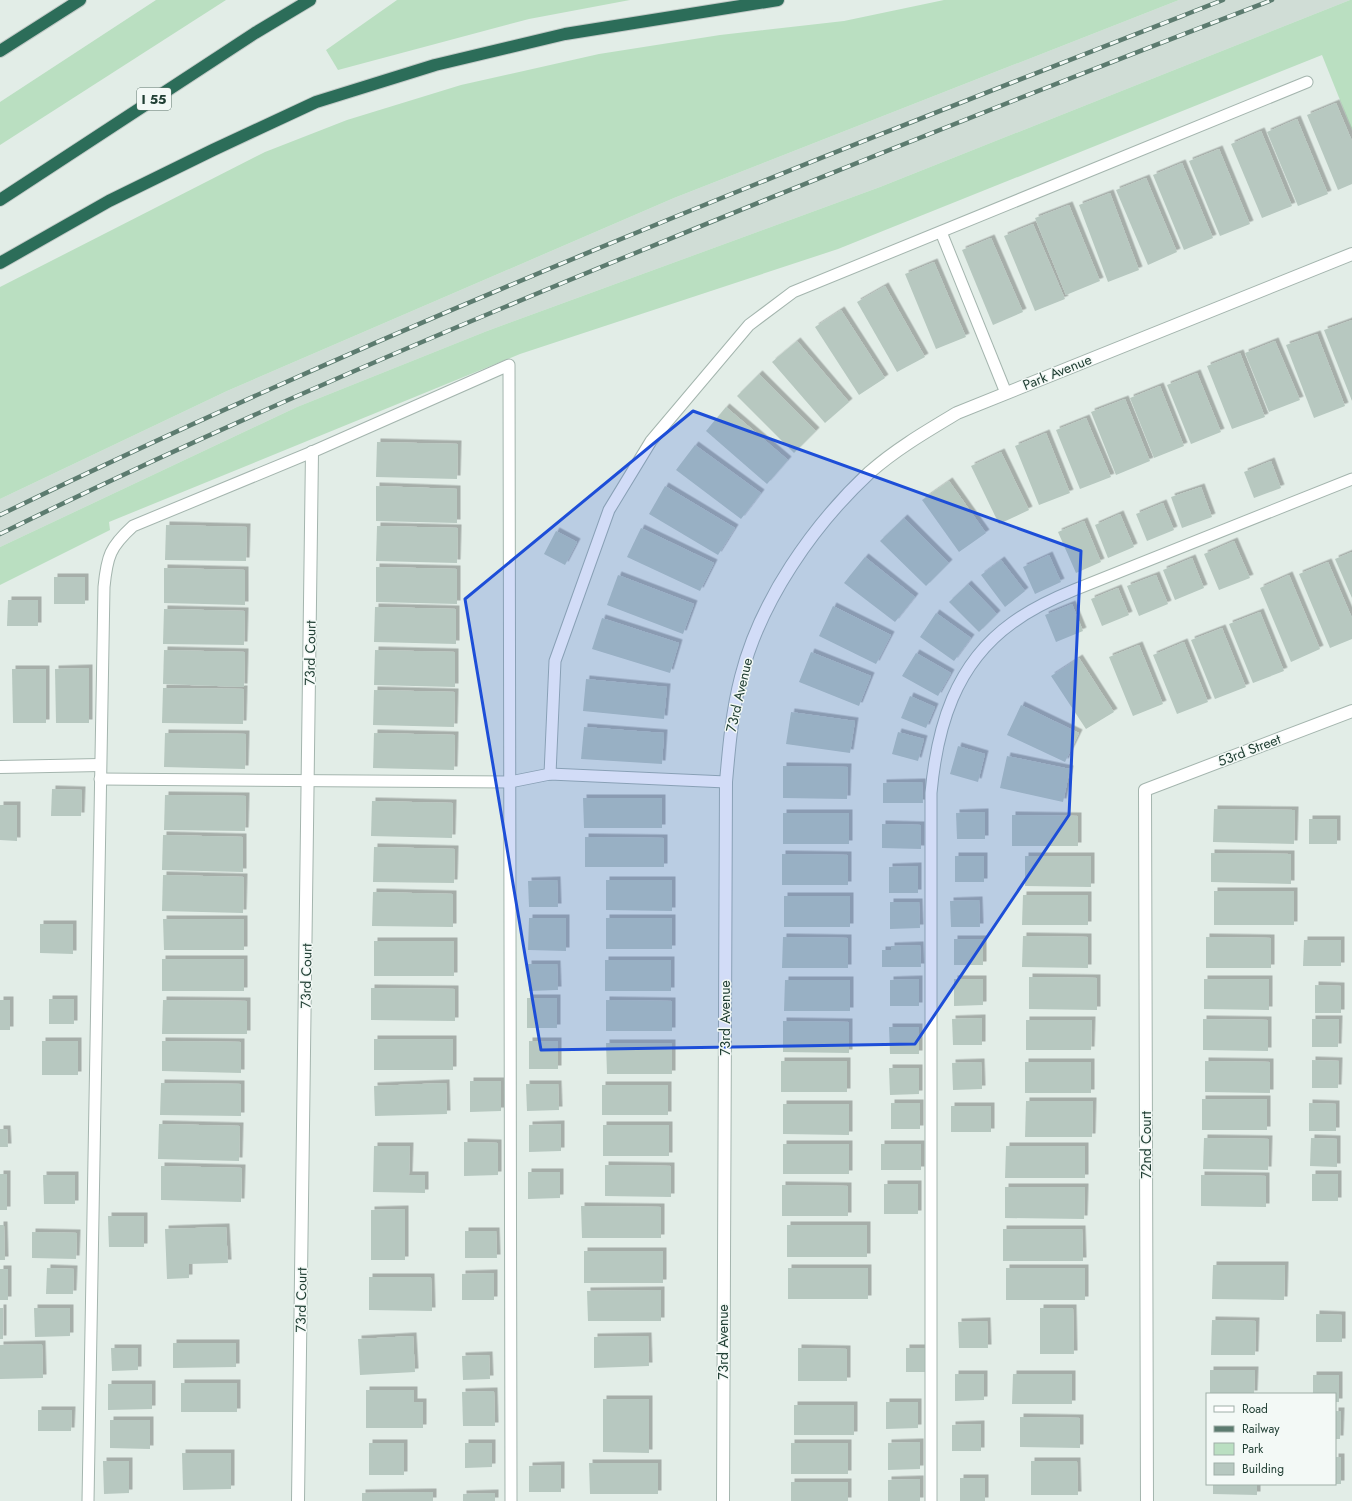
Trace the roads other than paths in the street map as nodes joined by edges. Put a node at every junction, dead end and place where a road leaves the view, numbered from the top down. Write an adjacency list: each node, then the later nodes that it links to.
1 (73, 0): 5 (highway)
2 (80, 0): 5 (highway)
3 (310, 0): 8 (highway, I 55)
4 (778, 0): 11 (highway)
5 (49, 19): 6 (highway)
6 (0, 50)
7 (1307, 82): 9 (lane)
8 (0, 200)
9 (941, 232): 12 (lane); 19 (lane)
10 (1352, 254): 12 (street, Park Avenue)
11 (0, 263)
12 (1006, 393): 15 (street, Park Avenue)
13 (312, 452): 17 (lane); 21 (street, 73rd Court); 22 (lane)
14 (1352, 479): 29 (lane)
15 (803, 551): 23 (street, 73rd Avenue)
16 (1352, 711): 24 (street, 53rd Street)
17 (100, 765): 18 (street); 20 (lane)
18 (0, 767)
19 (550, 774): 22 (lane); 23 (lane)
20 (100, 779): 21 (lane); 25 (lane)
21 (309, 779): 22 (lane); 26 (street, 73rd Court)
22 (510, 782): 27 (lane)
23 (726, 782): 28 (street, 73rd Avenue)
24 (1146, 790): 30 (street, 72nd Court)
25 (88, 1501)
26 (298, 1501)
27 (511, 1501)
28 (722, 1501)
29 (931, 1501)
30 (1147, 1501)

